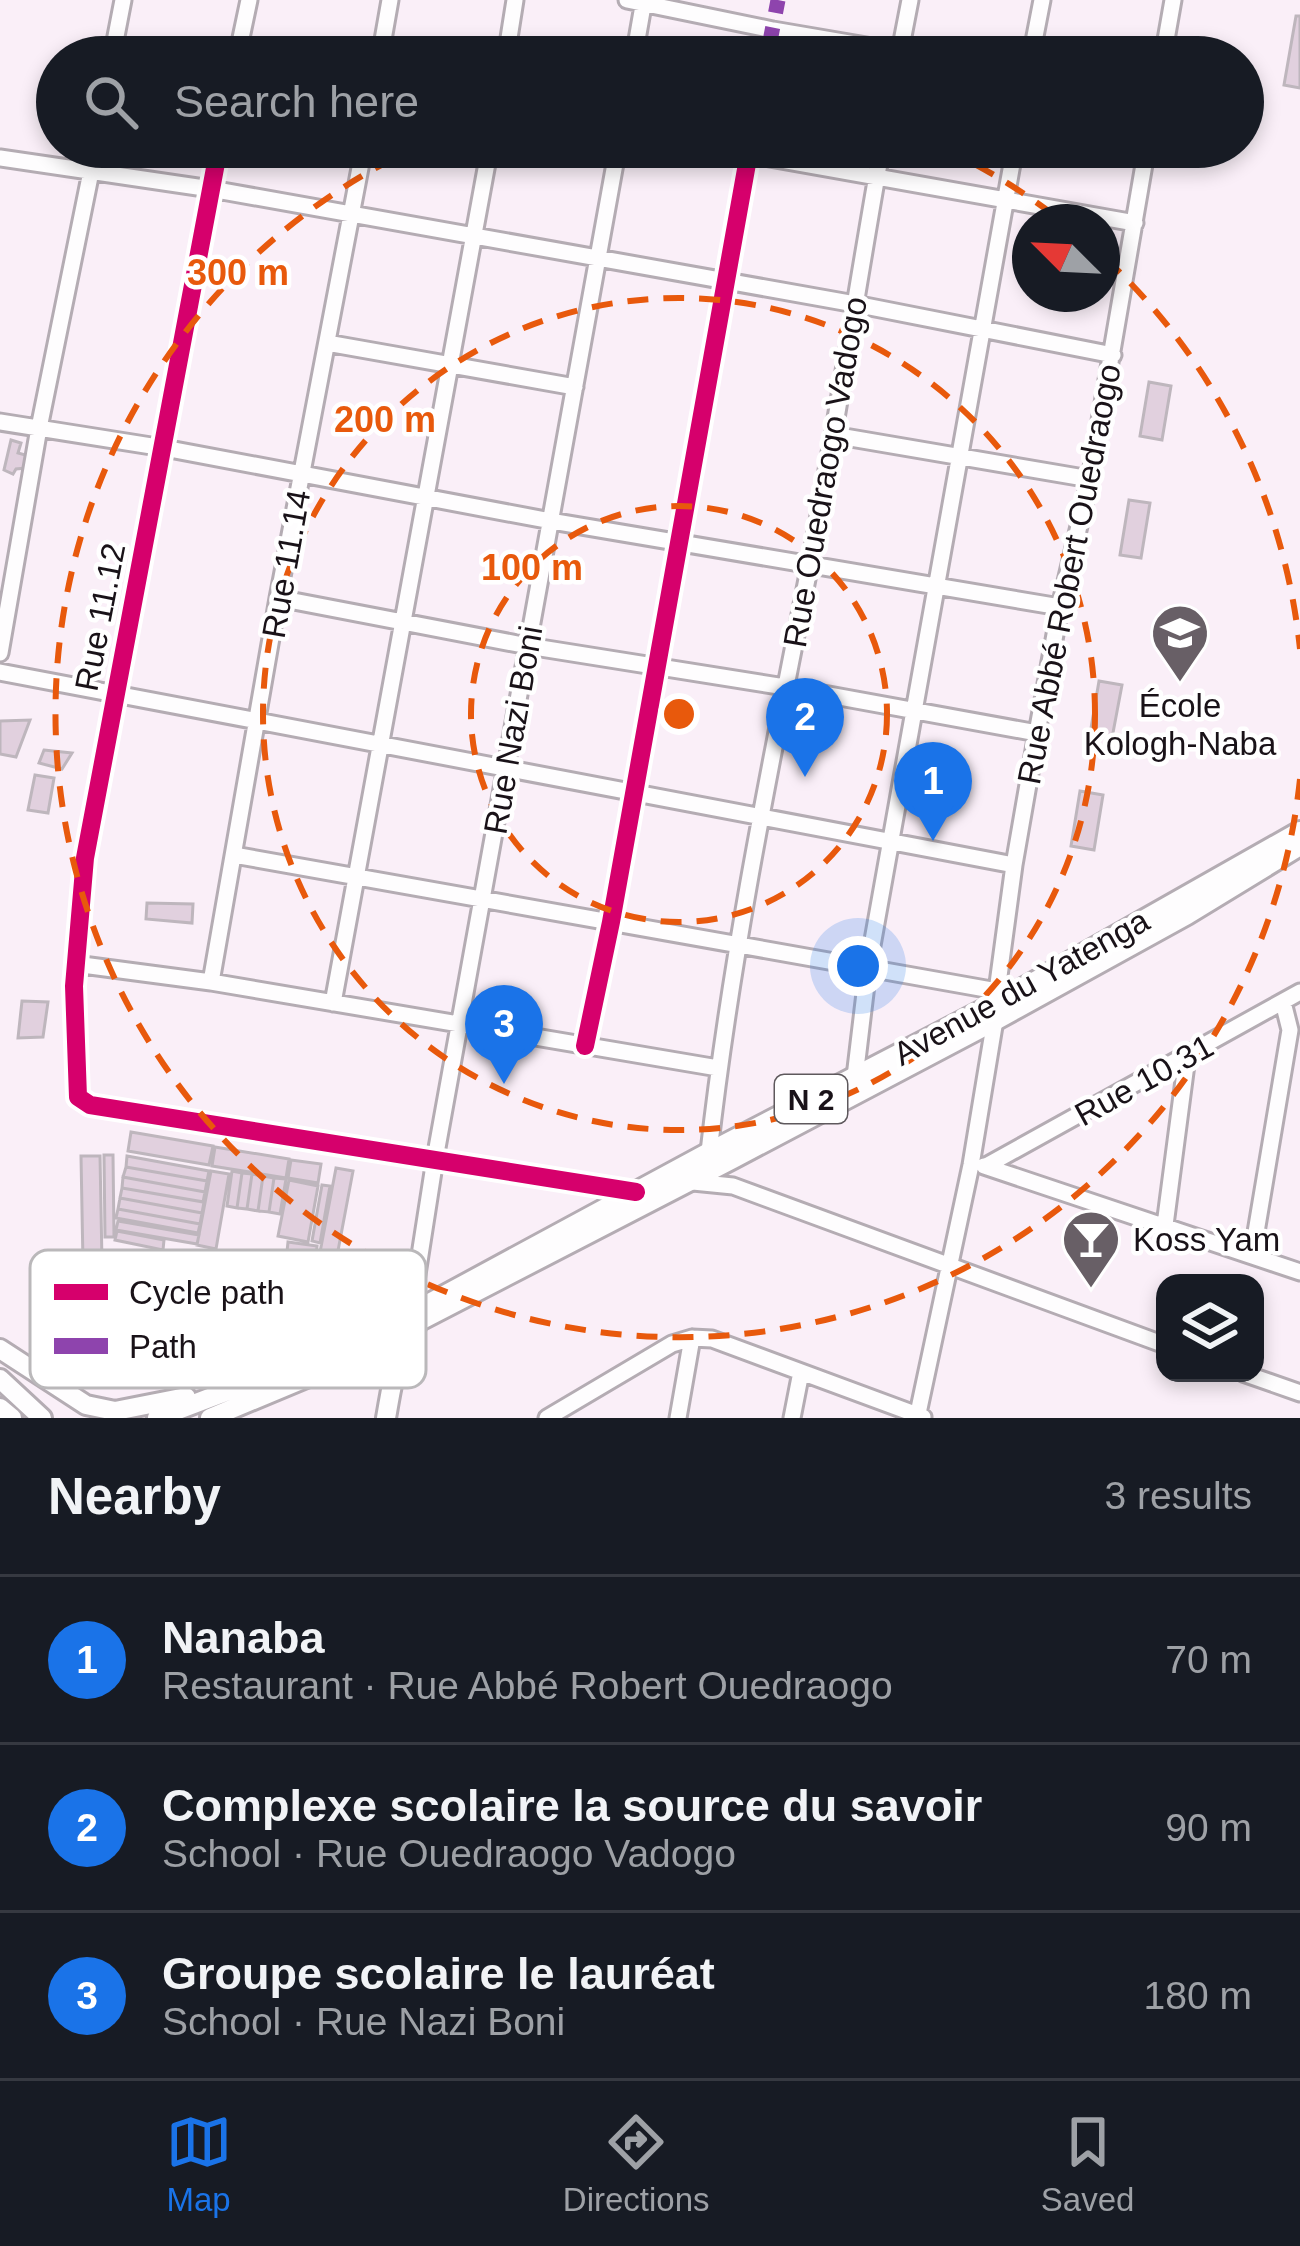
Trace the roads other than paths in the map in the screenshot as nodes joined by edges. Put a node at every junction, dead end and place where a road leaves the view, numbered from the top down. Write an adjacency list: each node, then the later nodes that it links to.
1 (123, 0): 9 (street)
2 (249, 0): 10 (street)
3 (390, 0): 11 (street)
4 (515, 0): 12 (street)
5 (910, 0): 15 (street)
6 (1042, 0): 16 (street)
7 (1173, 0): 17 (street)
8 (638, 1): 13 (street); 14 (street)
9 (116, 36)
10 (241, 36)
11 (384, 36)
12 (509, 36)
13 (636, 36)
14 (804, 36)
15 (903, 36)
16 (1035, 36)
17 (1167, 36)
18 (0, 158): 19 (street)
19 (36, 164)
20 (65, 168): 30 (street)
21 (92, 168): 30 (street)
22 (215, 168): 32 (street, Rue 11.12)
23 (360, 168): 34 (street, Rue 11.14)
24 (486, 168): 36 (street)
25 (614, 168): 37 (street, Rue Nazi Boni)
26 (827, 168): 31 (street)
27 (879, 168): 31 (street, Rue Ouedraogo Vadogo)
28 (1011, 168): 33 (street)
29 (1144, 168): 35 (street, Rue Abbé Robert Ouedraogo)
30 (91, 172): 32 (street); 45 (street)
31 (877, 177): 33 (street); 38 (street, Rue Ouedraogo Vadogo)
32 (211, 189): 34 (street); 47 (street, Rue 11.12)
33 (1005, 201): 35 (street); 39 (street)
34 (351, 214): 36 (street); 40 (street, Rue 11.14)
35 (1135, 224): 41 (street, Rue Abbé Robert Ouedraogo)
36 (473, 236): 37 (street); 42 (street)
37 (598, 259): 38 (street); 43 (street, Rue Nazi Boni)
38 (855, 304): 39 (street); 46 (street, Rue Ouedraogo Vadogo)
39 (982, 329): 41 (street); 48 (street)
40 (327, 343): 42 (street); 49 (street, Rue 11.14)
41 (1113, 355): 50 (street, Rue Abbé Robert Ouedraogo)
42 (450, 366): 43 (street); 51 (street)
43 (575, 387): 52 (street, Rue Nazi Boni)
44 (0, 422): 45 (street)
45 (39, 428): 47 (street); 59 (street)
46 (832, 435): 48 (street); 53 (street, Rue Ouedraogo Vadogo)
47 (164, 448): 49 (street); 62 (street, Rue 11.12)
48 (959, 457): 50 (street); 54 (street)
49 (303, 473): 51 (street); 55 (street, Rue 11.14)
50 (1090, 479): 56 (street, Rue Abbé Robert Ouedraogo)
51 (425, 497): 52 (street); 57 (street)
52 (551, 521): 53 (street); 58 (street, Rue Nazi Boni)
53 (809, 566): 54 (street); 61 (street, Rue Ouedraogo Vadogo)
54 (936, 587): 56 (street); 63 (street)
55 (278, 598): 57 (street); 64 (street, Rue 11.14)
56 (1060, 607): 65 (street, Rue Abbé Robert Ouedraogo)
57 (403, 620): 58 (street); 66 (street)
58 (528, 646): 61 (street); 67 (street, Rue Nazi Boni)
59 (0, 653)
60 (0, 672): 62 (street)
61 (785, 688): 63 (street); 68 (street, Rue Ouedraogo Vadogo)
62 (116, 695): 64 (street); 77 (street, Rue 11.12)
63 (913, 712): 65 (street); 70 (street)
64 (258, 722): 66 (street); 72 (street, Rue 11.14)
65 (1036, 734): 73 (street, Rue Abbé Robert Ouedraogo)
66 (382, 746): 67 (street); 74 (street)
67 (506, 769): 68 (street); 75 (street, Rue Nazi Boni)
68 (761, 817): 70 (street); 76 (street, Rue Ouedraogo Vadogo)
69 (1300, 832): 81 (main road, Avenue du Yatenga / N 2)
70 (892, 842): 73 (street); 78 (street)
71 (1300, 846): 84 (main road, Avenue du Yatenga / N 2)
72 (234, 855): 74 (street); 79 (street, Rue 11.14)
73 (1014, 865): 81 (street, Rue Abbé Robert Ouedraogo)
74 (357, 877): 75 (street); 82 (street)
75 (482, 899): 76 (street); 85 (street, Rue Nazi Boni)
76 (738, 944): 78 (street); 87 (street, Rue Ouedraogo Vadogo)
77 (75, 964): 79 (street); 90 (street, Rue 11.12)
78 (868, 968): 81 (street); 88 (street)
79 (211, 982): 82 (street)
80 (1300, 992): 83 (street, Rue 10.31)
81 (998, 996): 84 (street, Rue Abbé Robert Ouedraogo); 88 (main road, Avenue du Yatenga / N 2)
82 (333, 1003): 85 (street)
83 (1283, 1003): 86 (street, Rue 10.31); 98 (street)
84 (993, 1022): 91 (main road, Avenue du Yatenga / N 2); 92 (street, Rue Abbé Robert Ouedraogo)
85 (459, 1024): 87 (street); 90 (street, Rue Nazi Boni)
86 (1187, 1057): 92 (street, Rue 10.31); 96 (street)
87 (718, 1068): 89 (street, Rue Ouedraogo Vadogo)
88 (855, 1077): 89 (main road, Avenue du Yatenga / N 2)
89 (709, 1152): 95 (main road, Avenue du Yatenga / N 2)
90 (435, 1159): 95 (street); 97 (street, Rue Nazi Boni)
91 (733, 1159): 93 (main road, Avenue du Yatenga / N 2); 94 (street)
92 (979, 1166): 96 (street); 99 (street, Rue Abbé Robert Ouedraogo)
93 (688, 1182): 94 (street); 102 (main road, Avenue du Yatenga / N 2)
94 (733, 1186): 99 (street)
95 (636, 1192): 101 (main road, Avenue du Yatenga / N 2)
96 (1165, 1225): 98 (street)
97 (424, 1250)
98 (1252, 1256): 100 (street)
99 (950, 1267): 104 (street); 117 (street, Rue Abbé Robert Ouedraogo)
100 (1300, 1272)
101 (426, 1312)
102 (426, 1313)
103 (692, 1338): 107 (street); 116 (street); 123 (street)
104 (1156, 1342)
105 (0, 1349): 106 (main road)
106 (30, 1369)
107 (800, 1372): 117 (street); 124 (street)
108 (0, 1379): 119 (main road)
109 (1264, 1381): 114 (street)
110 (59, 1388): 111 (main road)
111 (232, 1388): 120 (main road, Avenue du Yatenga / N 2)
112 (282, 1388): 121 (main road, Avenue du Yatenga / N 2)
113 (392, 1388): 122 (main road)
114 (1300, 1394)
115 (0, 1408): 118 (main road)
116 (552, 1417)
117 (920, 1417)
118 (12, 1418)
119 (42, 1418)
120 (157, 1418)
121 (210, 1418)
122 (386, 1418)
123 (678, 1418)
124 (793, 1418)

